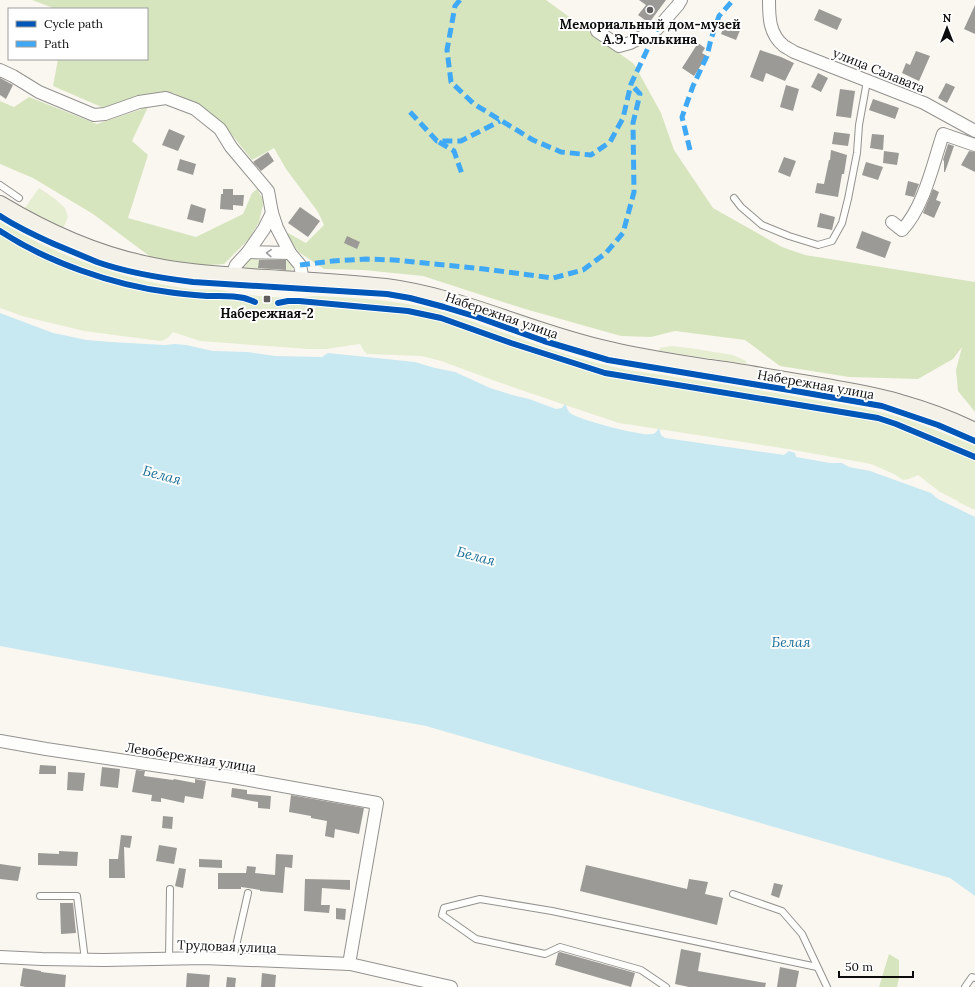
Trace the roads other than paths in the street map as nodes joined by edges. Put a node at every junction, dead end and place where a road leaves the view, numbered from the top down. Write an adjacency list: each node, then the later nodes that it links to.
1 (681, 0): 3 (street)
2 (769, 0): 5 (street, улица Салавата)
3 (597, 30)
4 (0, 70): 11 (street)
5 (868, 81): 6 (street, улица Салавата); 9 (lane)
6 (975, 131)
7 (975, 145): 12 (street)
8 (0, 185): 10 (lane)
9 (734, 198)
10 (6, 209): 15 (street, Набережная улица); 18 (street, Набережная улица)
11 (272, 213): 13 (street); 14 (street)
12 (892, 222)
13 (248, 252): 14 (street, one-way to 13); 15 (street)
14 (290, 253): 16 (street)
15 (232, 275): 16 (street, Набережная улица)
16 (302, 280): 17 (street, Набережная улица)
17 (975, 431)
18 (975, 441)
19 (0, 741): 28 (street, Левобережная улица)
20 (170, 889): 25 (lane)
21 (248, 893): 26 (lane)
22 (733, 894): 29 (lane)
23 (40, 896): 27 (lane)
24 (0, 957): 27 (street, Трудовая улица)
25 (169, 959): 26 (street, Трудовая улица); 27 (street, Трудовая улица)
26 (233, 959): 28 (street, Трудовая улица)
27 (85, 960)
28 (349, 964): 31 (street, Трудовая улица)
29 (817, 967): 32 (lane); 33 (lane)
30 (975, 978): 34 (lane)
31 (451, 987)
32 (666, 987)
33 (827, 987)
34 (964, 987)

